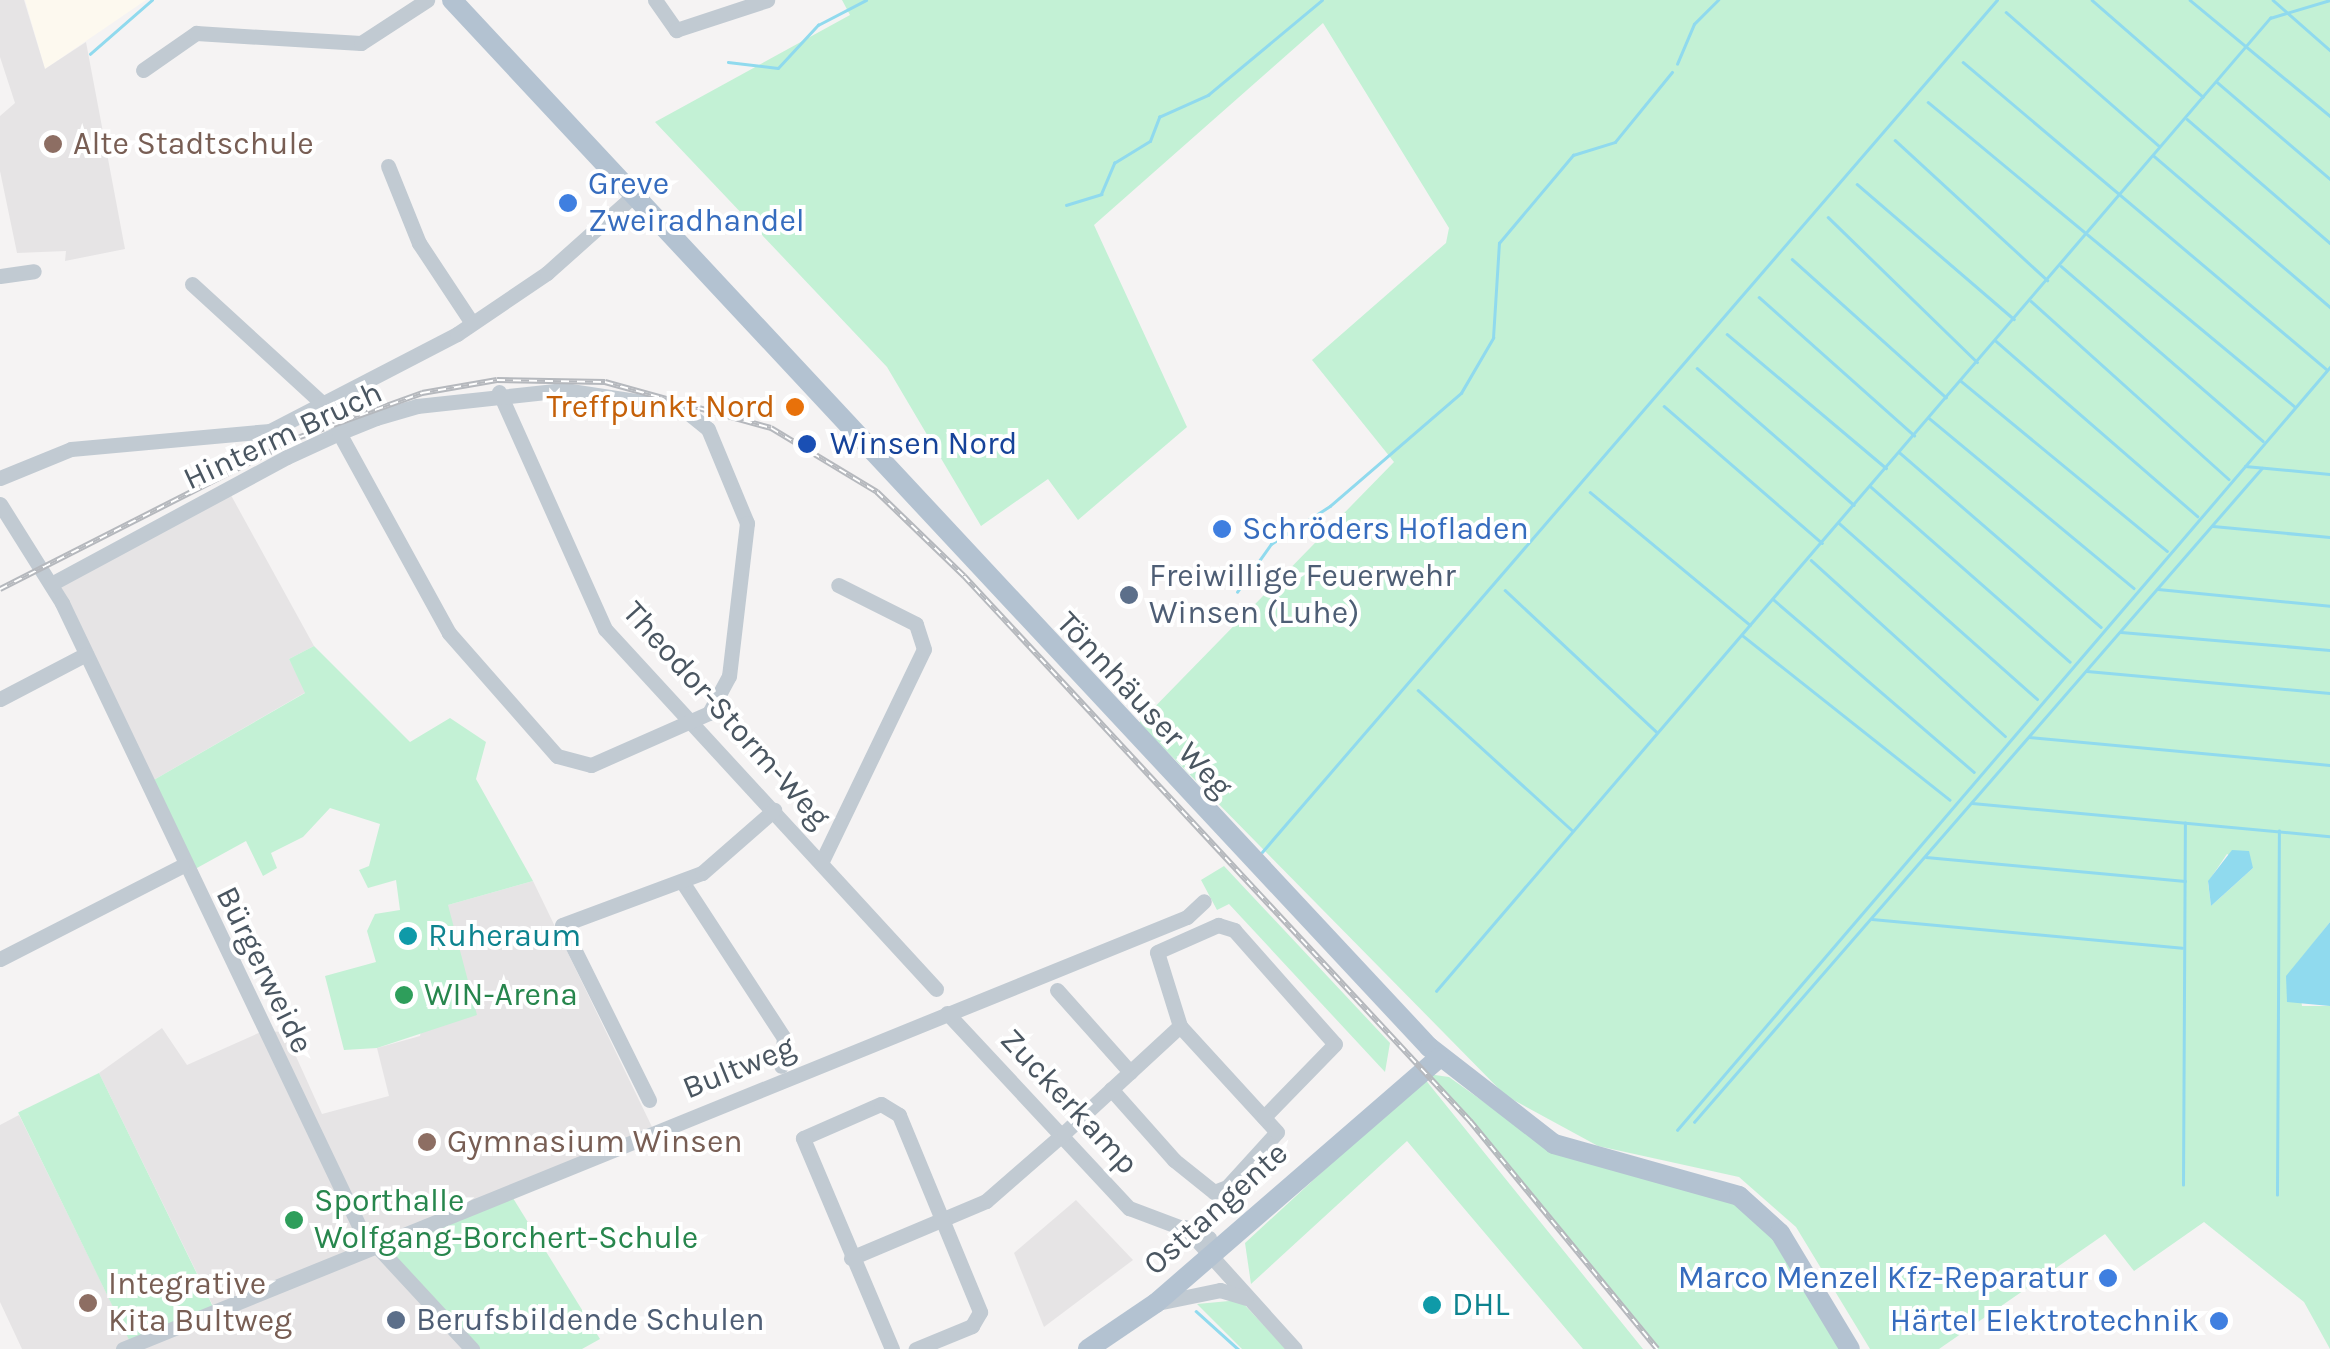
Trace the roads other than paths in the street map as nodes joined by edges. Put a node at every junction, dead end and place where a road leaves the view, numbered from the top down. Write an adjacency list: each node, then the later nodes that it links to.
1 (427, 0): 5 (street)
2 (654, 0): 3 (street)
3 (767, 0)
4 (461, 3): 7 (main road, Tönnhäuser Weg)
5 (142, 70)
6 (388, 166): 11 (street)
7 (632, 197): 11 (street); 34 (main road, Tönnhäuser Weg)
8 (34, 271): 9 (street)
9 (0, 276)
10 (192, 284): 13 (street)
11 (472, 323): 13 (street)
12 (499, 392): 14 (street, Hinterm Bruch); 21 (street, Theodor-Storm-Weg); 21 (street, Hinterm Bruch)
13 (326, 406): 15 (street)
14 (339, 433): 17 (street, Hinterm Bruch); 21 (street)
15 (0, 478)
16 (0, 504): 17 (street, Bürgerweide)
17 (52, 584): 19 (street, Bürgerweide)
18 (838, 585): 23 (street)
19 (86, 654): 20 (street); 24 (street, Bürgerweide)
20 (0, 698)
21 (695, 726): 22 (street, Theodor-Storm-Weg)
22 (774, 810): 23 (street, Theodor-Storm-Weg); 25 (street)
23 (821, 862): 28 (street, Theodor-Storm-Weg)
24 (182, 866): 27 (street); 42 (street, Bürgerweide)
25 (683, 883): 35 (street); 38 (street)
26 (1204, 901): 30 (street, Bultweg)
27 (0, 960)
28 (936, 989)
29 (1057, 990): 36 (street)
30 (974, 1002): 31 (street, Bultweg); 33 (street, Zuckerkamp)
31 (947, 1013): 33 (street, Zuckerkamp); 42 (street, Bultweg)
32 (1180, 1026): 36 (street); 39 (street); 39 (street)
33 (968, 1034): 40 (street, Zuckerkamp)
34 (1434, 1053): 43 (main road, Osttangente); 53 (main road, Tönnhäuser Weg)
35 (781, 1066)
36 (1130, 1072): 37 (street)
37 (1111, 1089): 39 (street); 40 (street)
38 (650, 1100)
39 (1264, 1117)
40 (1064, 1133): 41 (street); 43 (street, Zuckerkamp)
41 (942, 1220): 44 (street); 44 (street); 50 (street)
42 (370, 1245): 47 (street, Bultweg); 48 (street, Bürgerweide)
43 (1211, 1255): 45 (street, Zuckerkamp); 46 (main road, Osttangente)
44 (851, 1258): 49 (street)
45 (1250, 1299): 46 (street); 52 (street, Zuckerkamp)
46 (1156, 1303): 51 (main road, Osttangente)
47 (123, 1349)
48 (472, 1349)
49 (892, 1349)
50 (916, 1349)
51 (1088, 1349)
52 (1295, 1349)
53 (1850, 1349)

